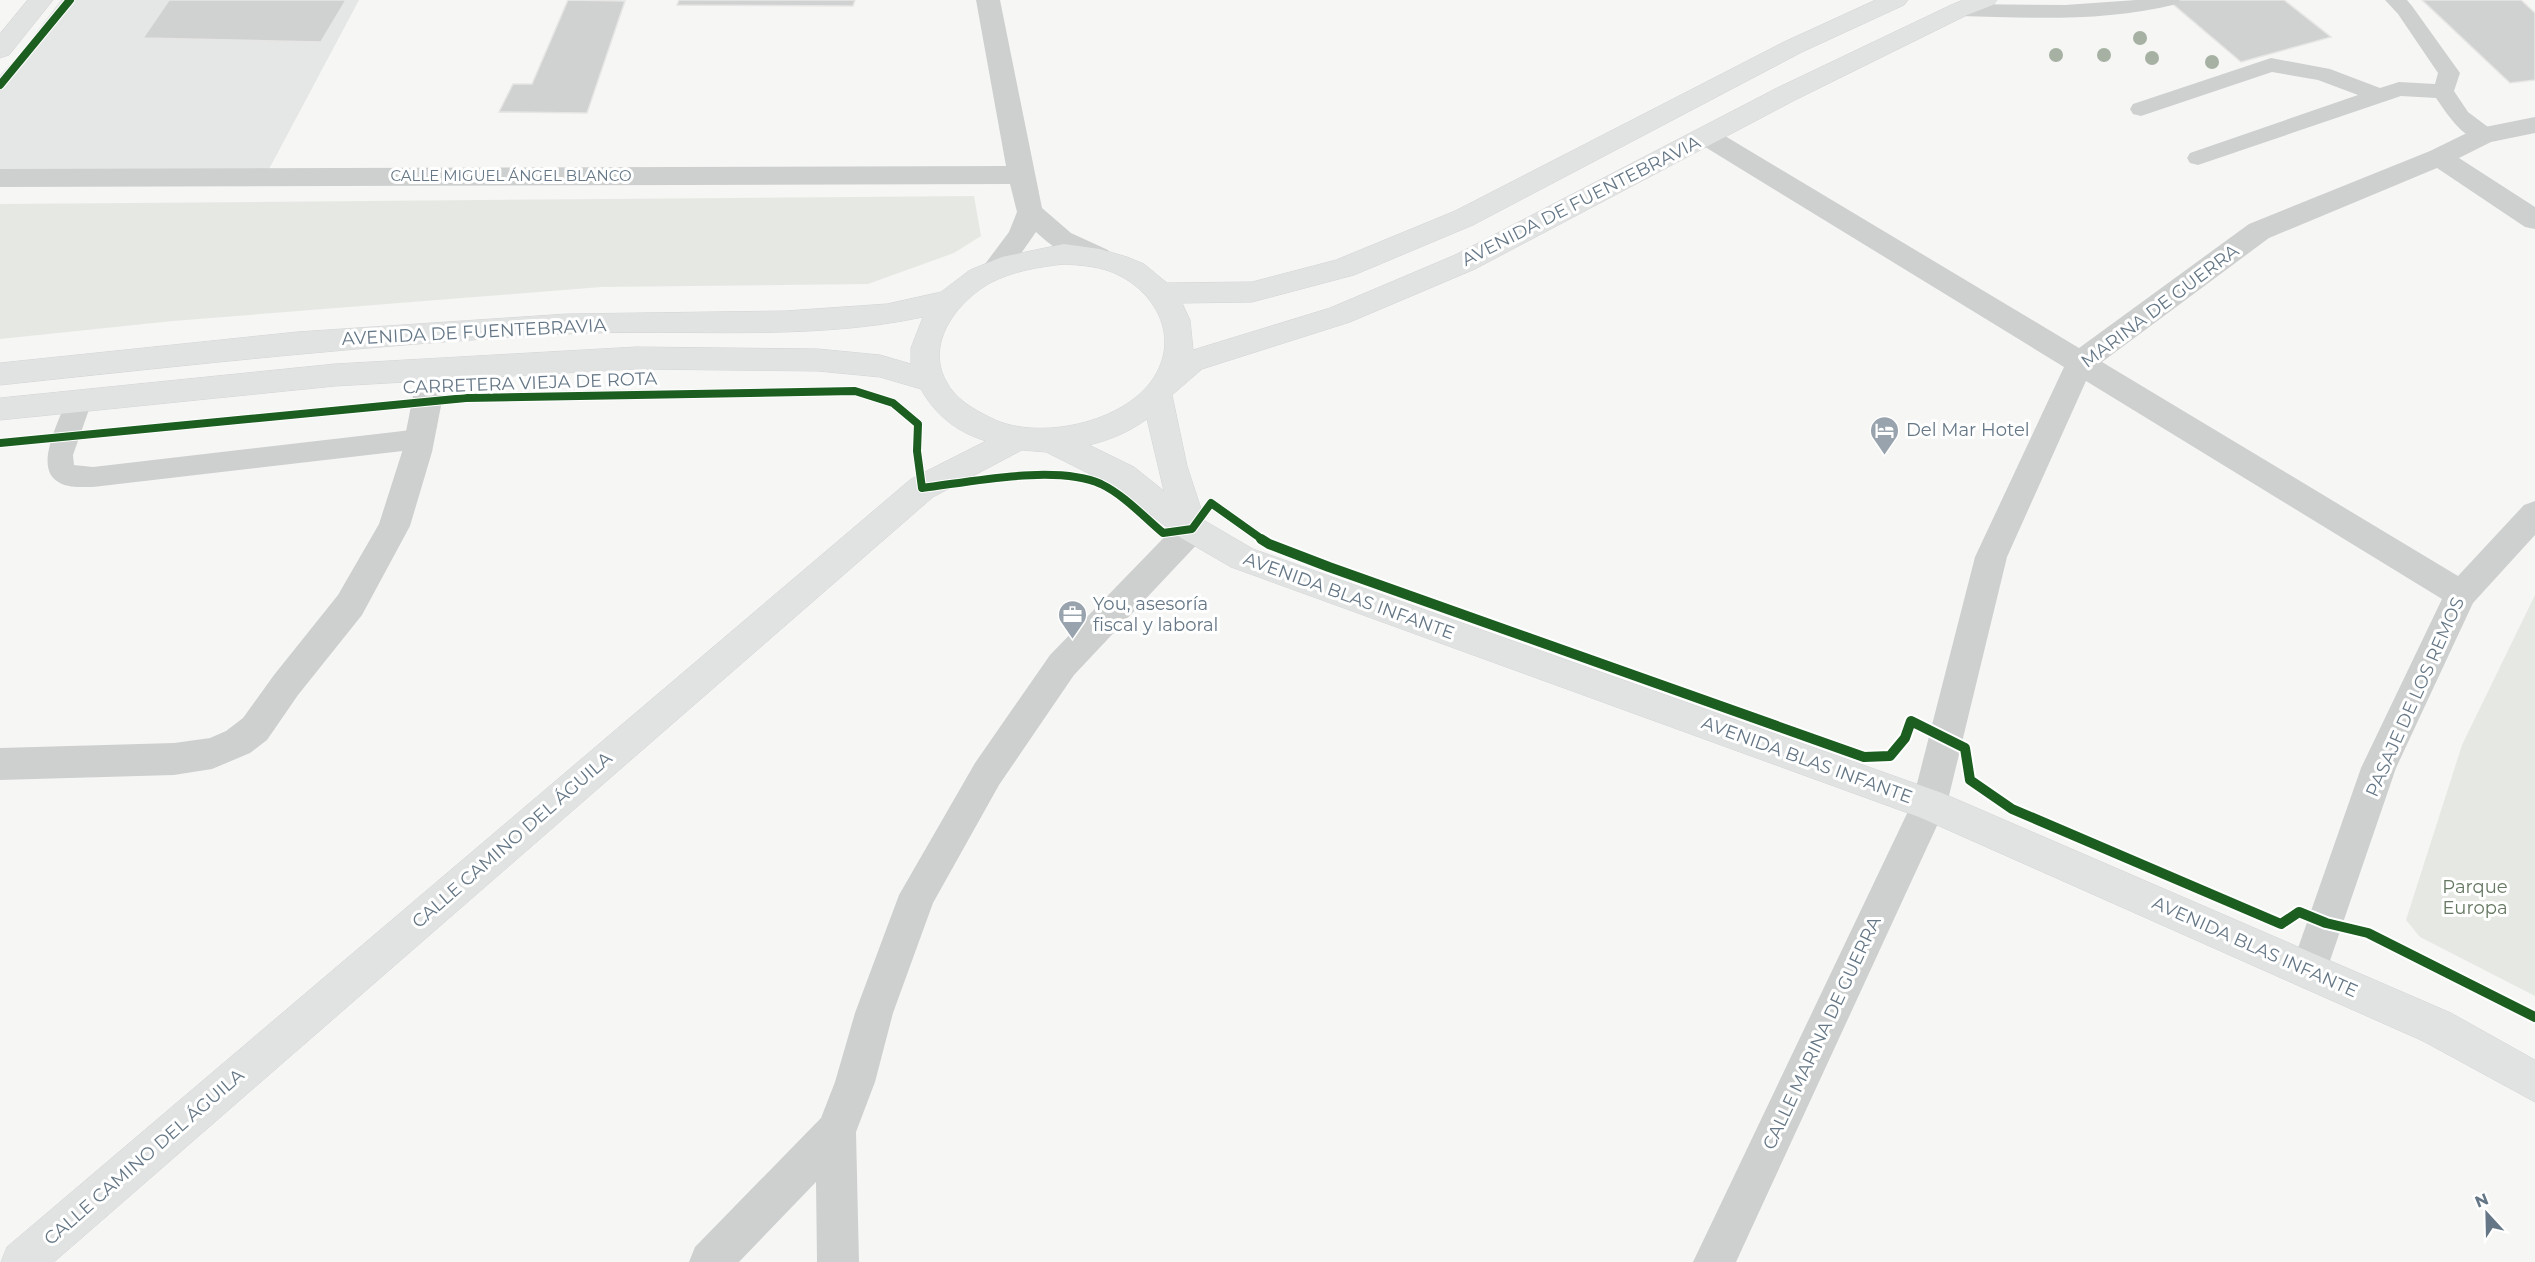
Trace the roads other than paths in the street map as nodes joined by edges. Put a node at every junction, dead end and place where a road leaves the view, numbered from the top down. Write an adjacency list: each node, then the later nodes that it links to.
1 (42, 0): 8 (main road)
2 (988, 0): 17 (street)
3 (1896, 0): 23 (main road, AVENIDA DE FUENTEBRAVIA)
4 (1985, 0): 7 (main road, AVENIDA DE FUENTEBRAVIA)
5 (2170, 0): 7 (lane)
6 (2395, 0): 9 (lane)
7 (1959, 10): 14 (main road, AVENIDA DE FUENTEBRAVIA)
8 (0, 51)
9 (2443, 91): 10 (lane); 13 (lane)
10 (2380, 96): 11 (lane); 16 (lane)
11 (2141, 109)
12 (2535, 125): 13 (street, MARINA DE GUERRA)
13 (2484, 135): 15 (street, MARINA DE GUERRA)
14 (1706, 136): 25 (street); 29 (main road, AVENIDA DE FUENTEBRAVIA)
15 (2439, 157): 20 (street); 25 (street, MARINA DE GUERRA)
16 (2198, 158)
17 (1020, 170): 18 (street, CALLE MIGUEL ÁNGEL BLANCO); 19 (street)
18 (0, 178)
19 (1030, 212): 21 (street); 22 (street)
20 (2535, 220)
21 (1098, 257): 22 (main road); 23 (main road)
22 (996, 268): 24 (main road)
23 (1162, 293): 29 (main road)
24 (948, 301): 27 (main road, AVENIDA DE FUENTEBRAVIA); 28 (main road)
25 (2080, 363): 37 (street); 39 (street, MARINA DE GUERRA)
26 (433, 370): 28 (main road, AVENIDA DE FUENTEBRAVIA); 30 (main road, AVENIDA DE FUENTEBRAVIA); 32 (street)
27 (0, 374)
28 (930, 381): 33 (main road)
29 (1162, 387): 34 (main road, AVENIDA DE FUENTEBRAVIA); 36 (main road)
30 (79, 401): 31 (main road, AVENIDA DE FUENTEBRAVIA); 32 (lane)
31 (0, 409)
32 (420, 439): 38 (street)
33 (1016, 439): 34 (main road); 43 (main road, CALLE CAMINO DEL ÁGUILA)
34 (1052, 441): 36 (main road, AVENIDA BLAS INFANTE)
35 (2535, 514): 37 (street, PASAJE DE LOS REMOS)
36 (1191, 529): 39 (main road, AVENIDA BLAS INFANTE); 42 (street)
37 (2461, 594): 40 (street, PASAJE DE LOS REMOS)
38 (0, 764)
39 (1929, 804): 40 (main road, AVENIDA BLAS INFANTE); 46 (street, CALLE MARINA DE GUERRA)
40 (2309, 970): 41 (main road, AVENIDA BLAS INFANTE)
41 (2535, 1082)
42 (836, 1132): 44 (street); 45 (street)
43 (22, 1262)
44 (710, 1262)
45 (838, 1262)
46 (1714, 1262)

